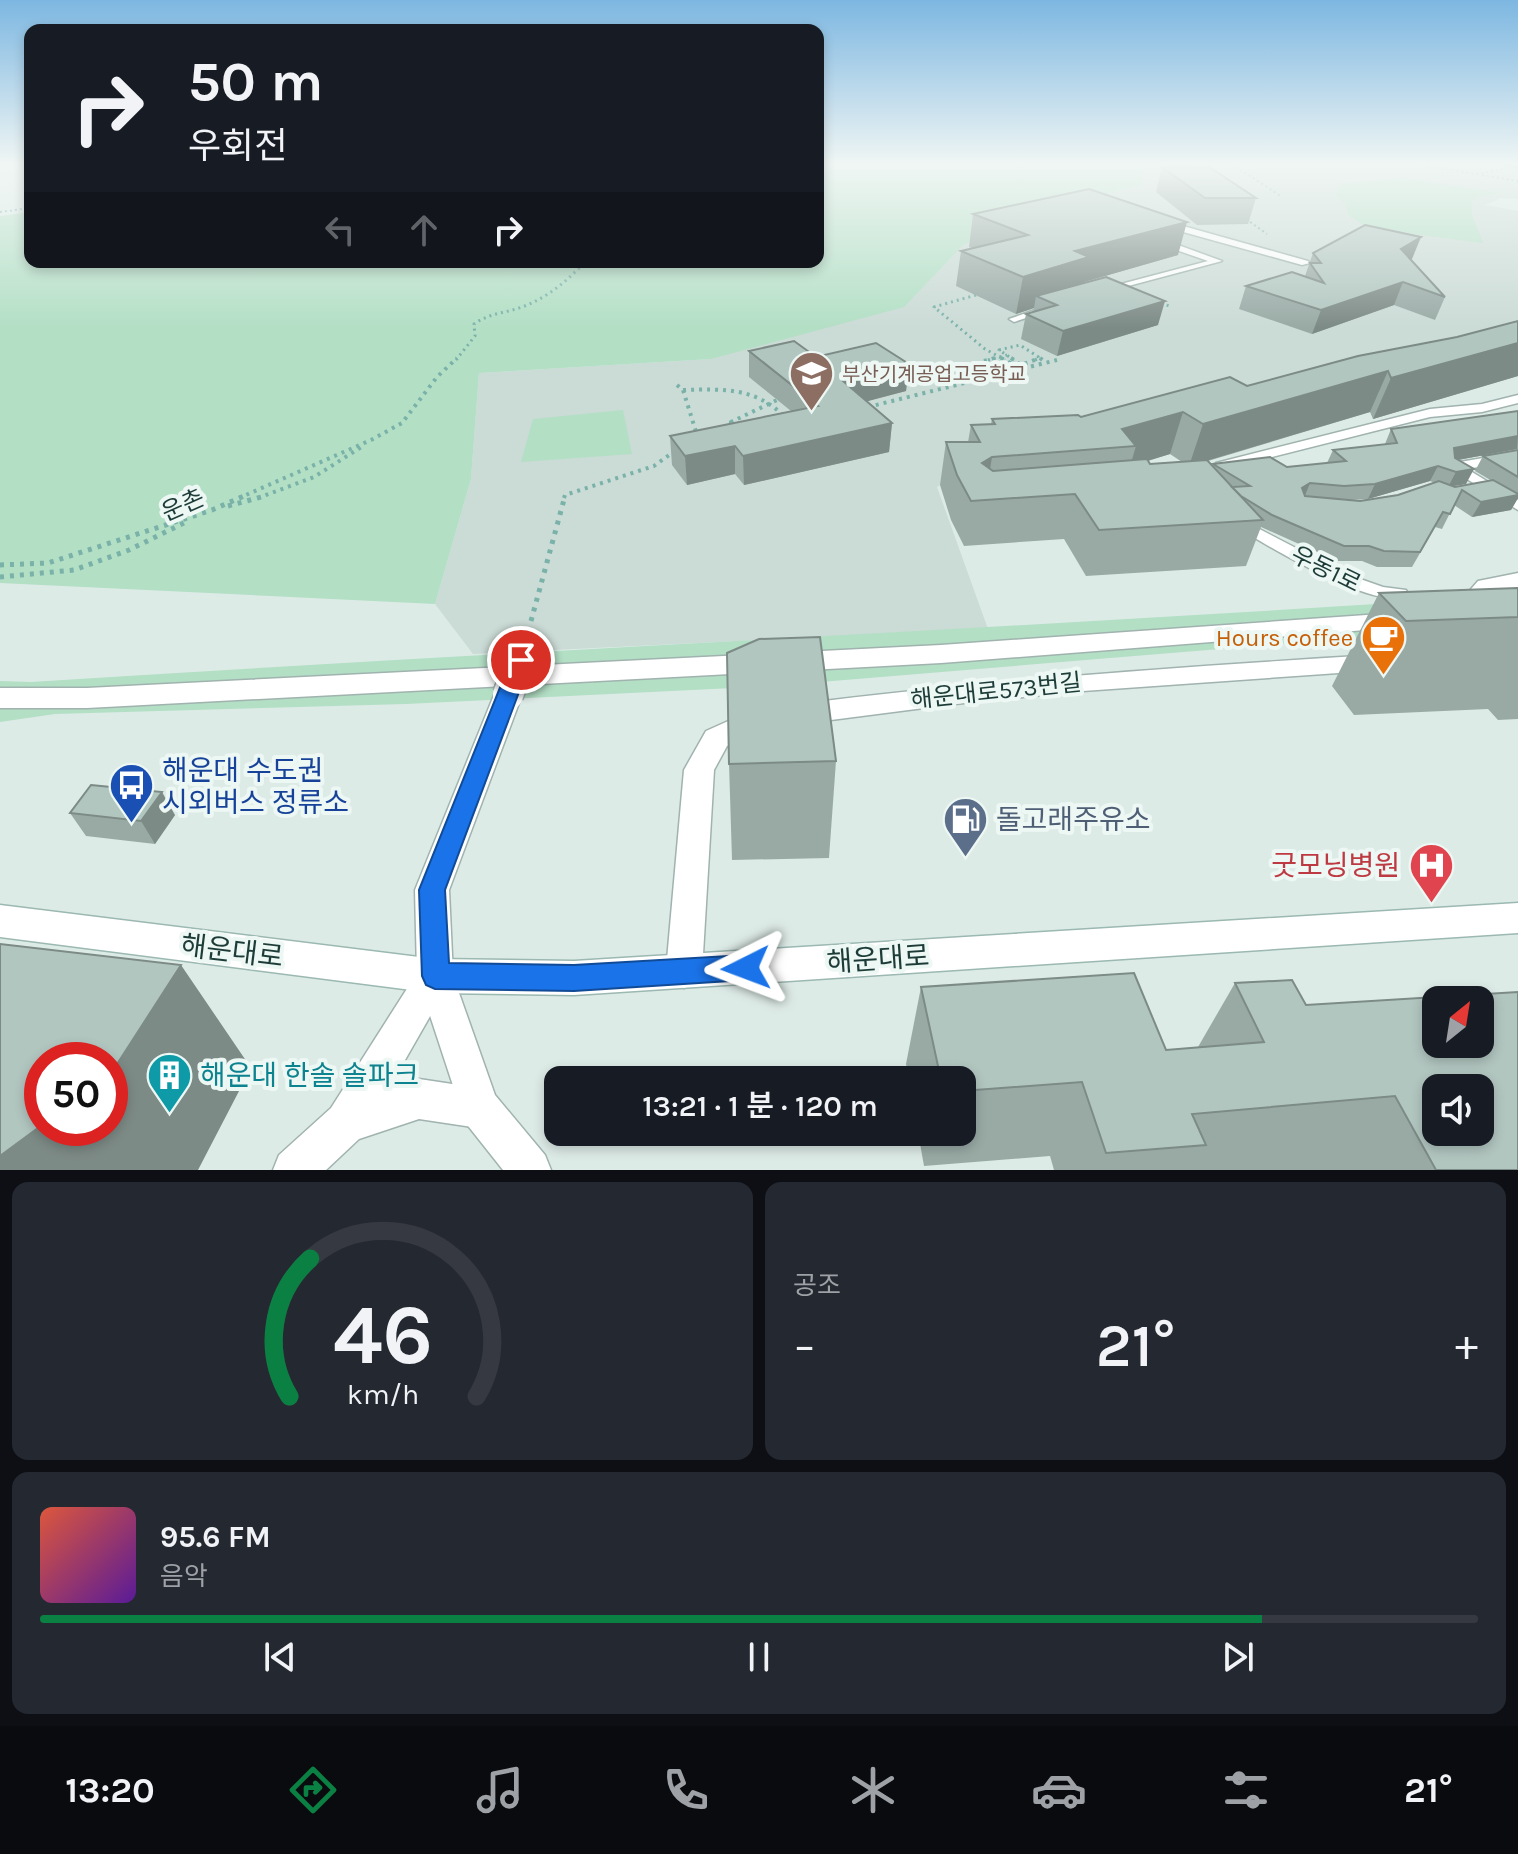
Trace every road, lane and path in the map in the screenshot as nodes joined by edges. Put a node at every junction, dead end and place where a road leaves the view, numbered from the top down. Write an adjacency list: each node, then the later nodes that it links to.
1 (1246, 219): 2 (path)
2 (1267, 234)
3 (1305, 263): 5 (lane)
4 (577, 268): 28 (path)
5 (1098, 293)
6 (976, 295): 16 (path)
7 (1153, 300): 9 (path)
8 (1056, 306): 10 (lane)
9 (1172, 307)
10 (1014, 319)
11 (1007, 355): 12 (path); 12 (path); 14 (path, bridge)
12 (1041, 358): 15 (path)
13 (1057, 360): 15 (path)
14 (984, 361)
15 (1046, 363): 16 (path)
16 (1021, 369): 22 (path)
17 (677, 385): 18 (path)
18 (683, 390): 20 (path); 40 (path)
19 (1518, 399): 21 (lane)
20 (775, 402): 24 (path); 26 (path)
21 (1482, 408): 23 (lane); 30 (lane)
22 (854, 411)
23 (1518, 416)
24 (731, 422): 25 (path); 27 (path)
25 (720, 426)
26 (793, 426)
27 (739, 430)
28 (371, 440): 34 (path); 34 (path, 운촌)
29 (1518, 456): 31 (lane)
30 (1207, 469)
31 (1487, 487): 32 (lane); 33 (lane)
32 (1460, 492)
33 (1518, 506)
34 (212, 510): 36 (path); 37 (path, 운촌)
35 (1224, 514): 39 (lane, 우동1로)
36 (0, 565)
37 (0, 577)
38 (1518, 580): 41 (street)
39 (1425, 606): 44 (street)
40 (531, 621)
41 (1513, 649)
42 (521, 660): 48 (street, bridge)
43 (1408, 662): 47 (street, 해운대로573번길)
44 (0, 698)
45 (1518, 918): 47 (street, 해운대로)
46 (0, 921): 48 (street, 해운대로)
47 (684, 971): 48 (street, 해운대로)
48 (435, 976): 49 (street); 50 (street)
49 (479, 1108): 50 (street); 52 (street)
50 (346, 1123): 51 (street)
51 (294, 1170)
52 (530, 1170)

